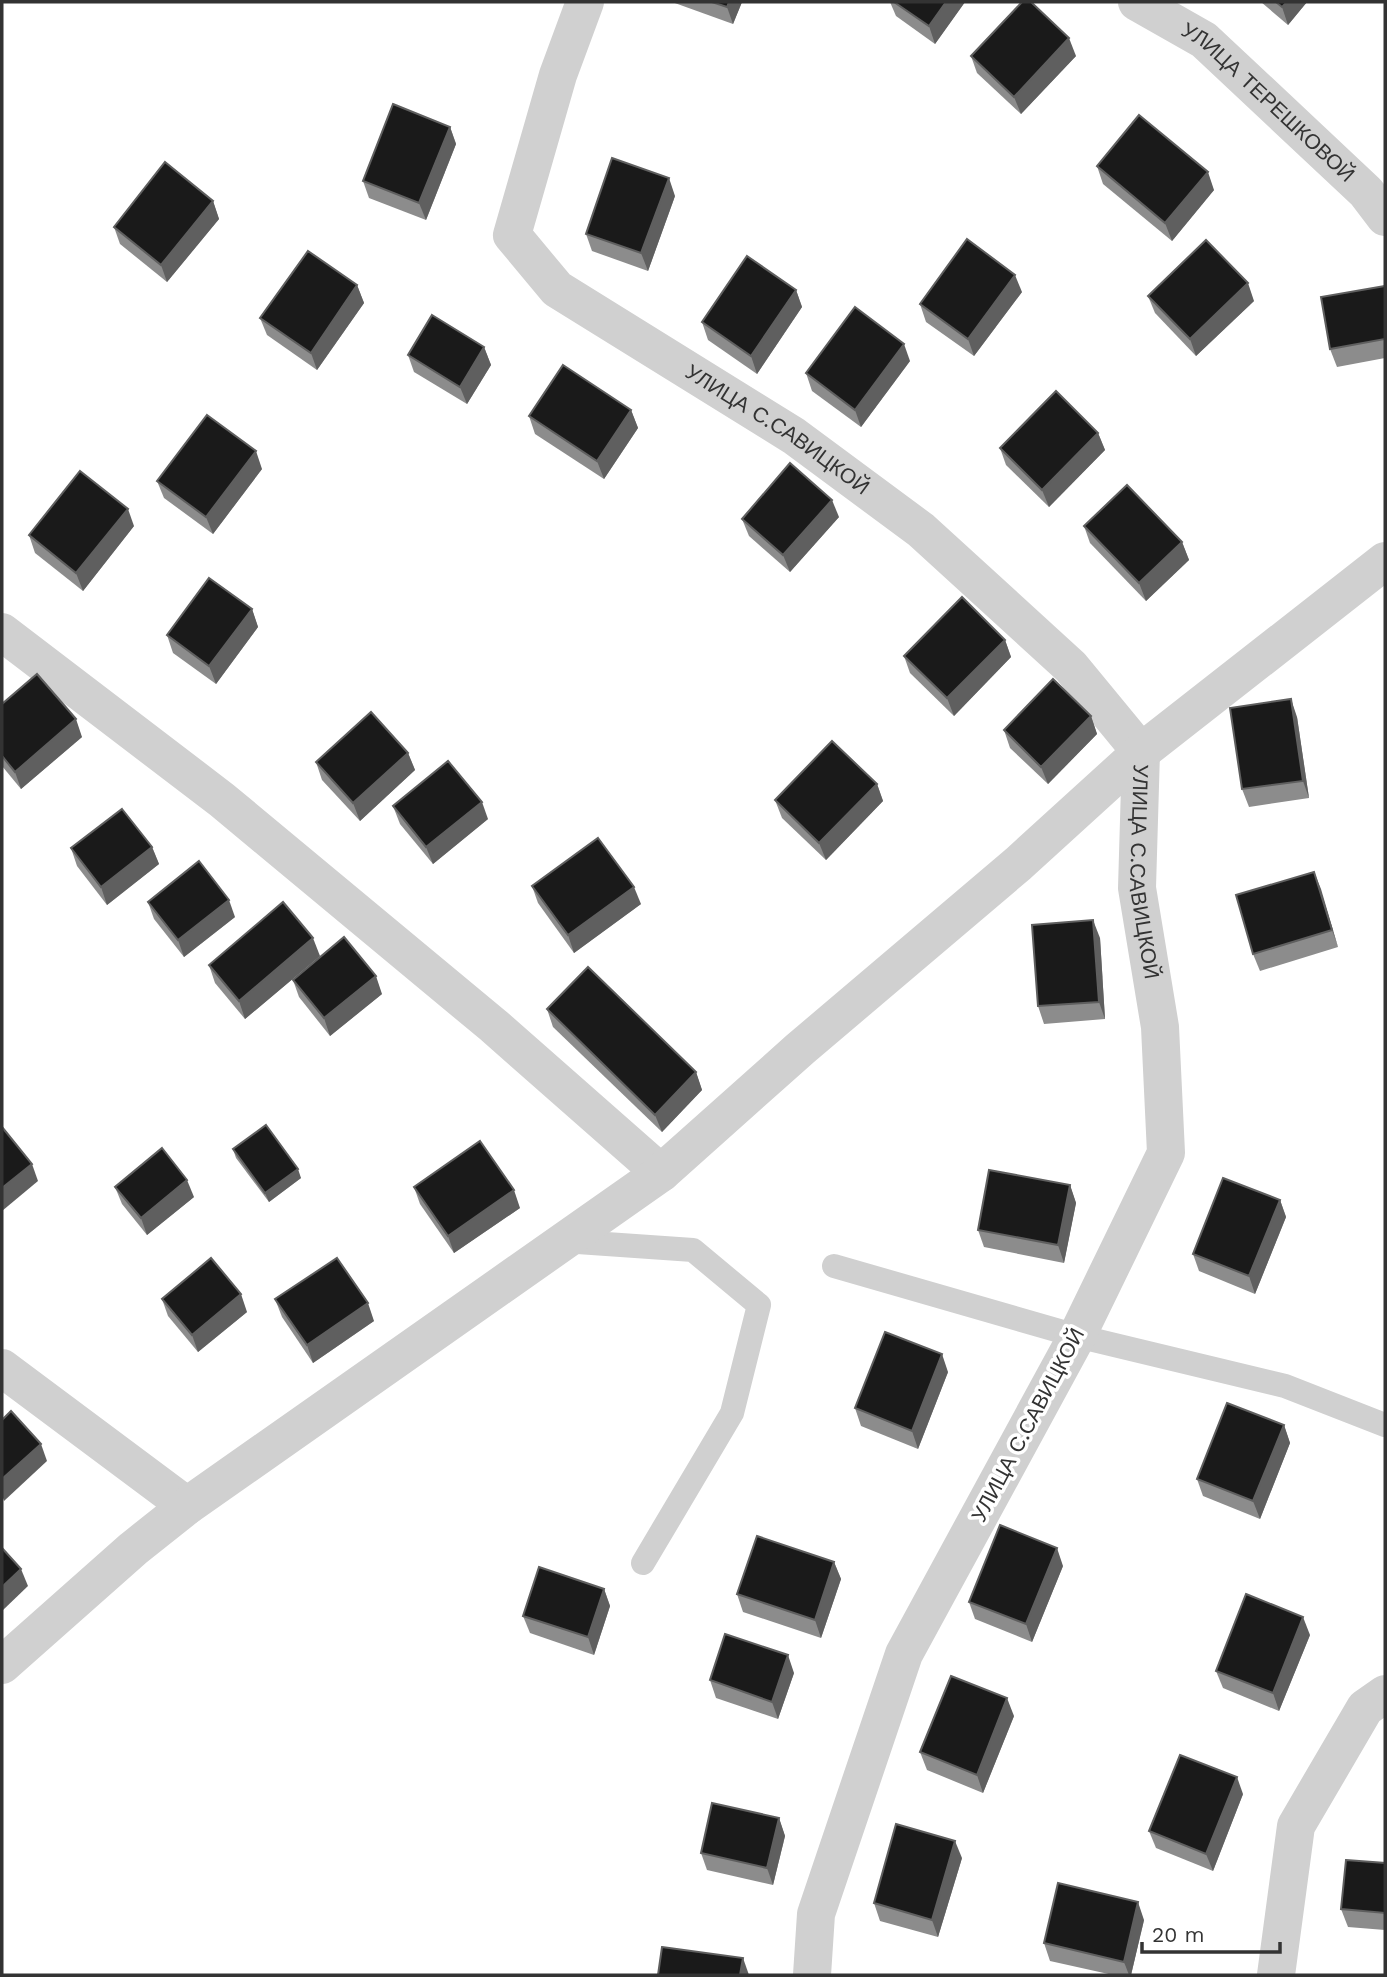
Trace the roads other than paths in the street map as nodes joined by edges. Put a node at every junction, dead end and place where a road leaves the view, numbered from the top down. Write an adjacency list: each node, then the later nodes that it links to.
1 (585, 2): 6 (street, УЛИЦА С.САВИЦКОЙ)
2 (1137, 2): 3 (street, УЛИЦА ТЕРЕШКОВОЙ)
3 (1385, 217)
4 (1385, 561): 6 (street)
5 (2, 632): 7 (street)
6 (1141, 752): 7 (street); 10 (street, УЛИЦА С.САВИЦКОЙ)
7 (661, 1173): 8 (street)
8 (563, 1241): 13 (street); 14 (lane)
9 (834, 1266): 10 (lane)
10 (1077, 1336): 12 (lane); 17 (street, УЛИЦА С.САВИЦКОЙ)
11 (2, 1368): 13 (street)
12 (1385, 1425)
13 (187, 1506): 15 (street)
14 (643, 1563)
15 (2, 1665)
16 (1385, 1694): 18 (street)
17 (813, 1975)
18 (1276, 1975)

